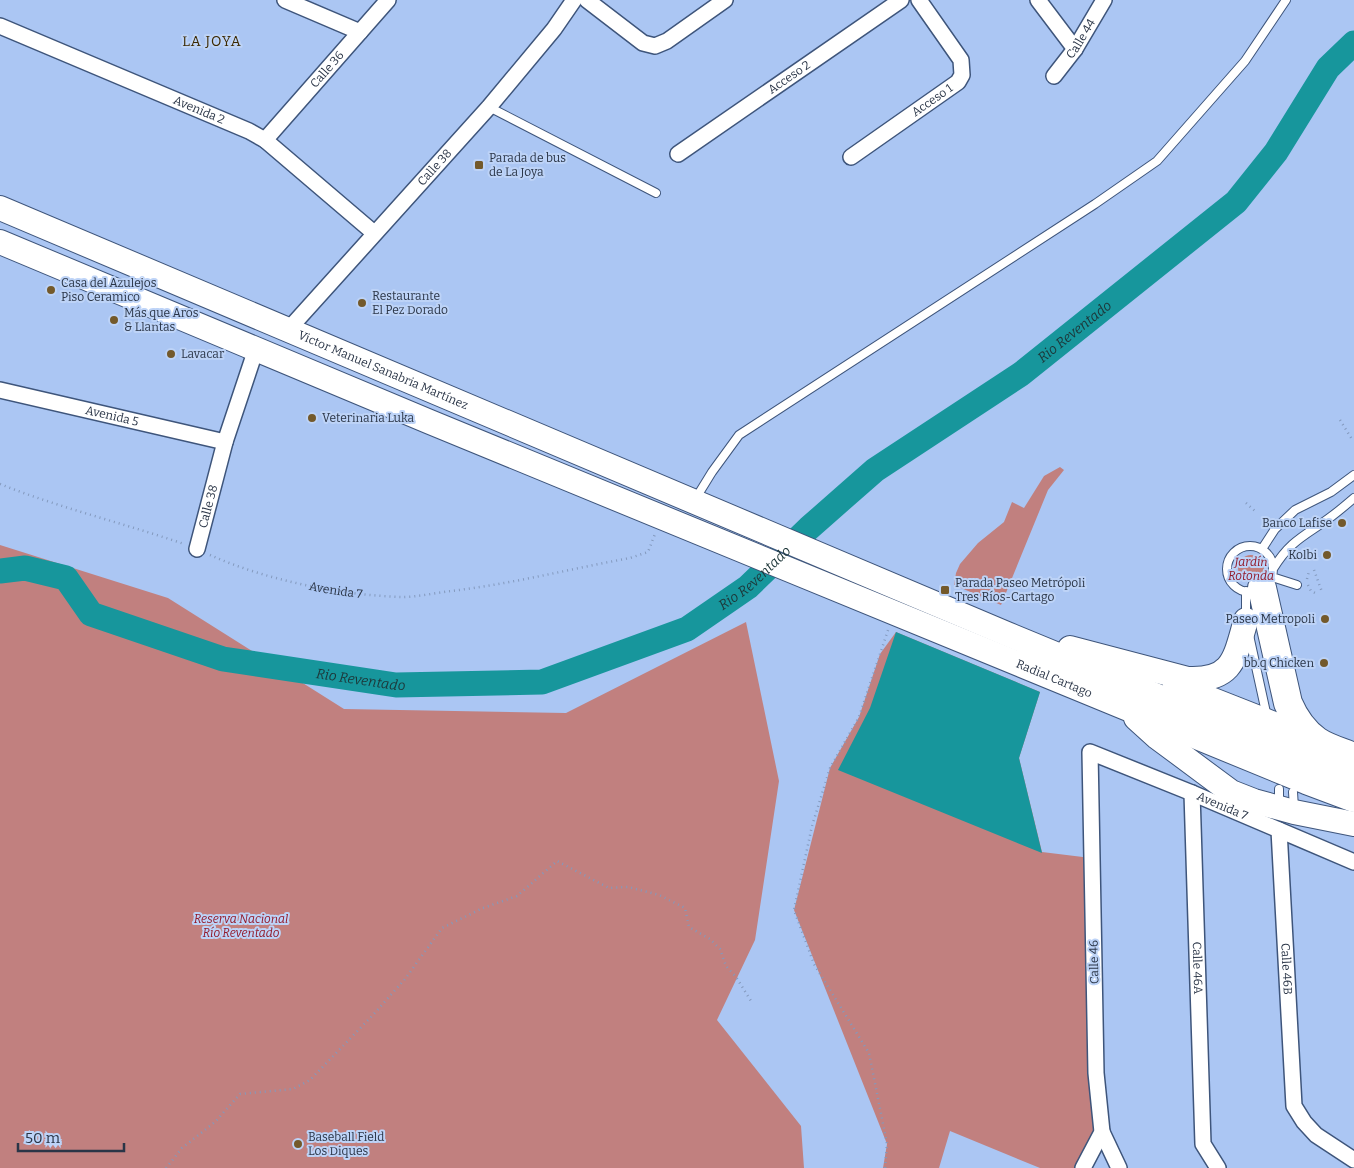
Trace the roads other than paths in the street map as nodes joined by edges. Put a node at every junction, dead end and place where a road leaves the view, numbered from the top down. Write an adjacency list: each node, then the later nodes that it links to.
1 (285, 0): 12 (street)
2 (388, 0): 12 (street, Calle 36)
3 (574, 0): 15 (street, Calle 38)
4 (587, 0): 5 (street)
5 (725, 0)
6 (901, 0): 17 (street, Acceso 2)
7 (919, 0): 18 (street, Acceso 1)
8 (1038, 0): 13 (street)
9 (1104, 0): 13 (street, Calle 44)
10 (1286, 0): 31 (lane)
11 (0, 26): 16 (street, Avenida 2)
12 (360, 32): 16 (street, Calle 36)
13 (1075, 49): 14 (street, Calle 44)
14 (1054, 76)
15 (489, 107): 19 (lane); 21 (street, Calle 38)
16 (265, 140): 21 (street, Avenida 2)
17 (678, 154)
18 (851, 157)
19 (656, 193)
20 (0, 208): 23 (main road, Victor Manuel Sanabria Martínez)
21 (374, 233): 23 (street, Calle 38)
22 (0, 242): 24 (main road)
23 (288, 330): 27 (main road, Victor Manuel Sanabria Martínez)
24 (256, 349): 26 (main road); 28 (street, Calle 38)
25 (0, 390): 28 (street, Avenida 5)
26 (430, 422): 27 (main road); 39 (main road, Radial Cartago)
27 (538, 435): 31 (main road, Victor Manuel Sanabria Martínez)
28 (225, 442): 33 (street, Calle 38)
29 (1354, 475): 34 (lane)
30 (1354, 498): 36 (lane)
31 (694, 501): 32 (main road, Victor Manuel Sanabria Martínez)
32 (768, 532): 37 (main road, Radial Cartago)
33 (197, 549)
34 (1262, 549): 36 (lane); 36 (lane)
35 (1296, 585): 36 (lane)
36 (1258, 591): 38 (main road); 41 (lane); 43 (highway)
37 (1007, 634): 38 (main road); 46 (main road, Radial Cartago)
38 (1092, 653): 43 (main road)
39 (1126, 708): 48 (main road, Radial Cartago); 49 (main road)
40 (1278, 712): 42 (lane)
41 (1267, 719)
42 (1280, 722)
43 (1317, 742): 45 (highway)
44 (1090, 752): 47 (street, Avenida 7); 52 (street, Calle 46)
45 (1354, 757)
46 (1354, 777)
47 (1192, 793): 49 (street, Avenida 7); 56 (street, Calle 46A)
48 (1354, 800)
49 (1285, 806): 50 (main road); 51 (street, Avenida 7); 53 (street, Calle 46B)
50 (1354, 824)
51 (1354, 862)
52 (1102, 1132): 54 (street); 55 (street)
53 (1354, 1160)
54 (1083, 1168)
55 (1119, 1168)
56 (1218, 1168)

